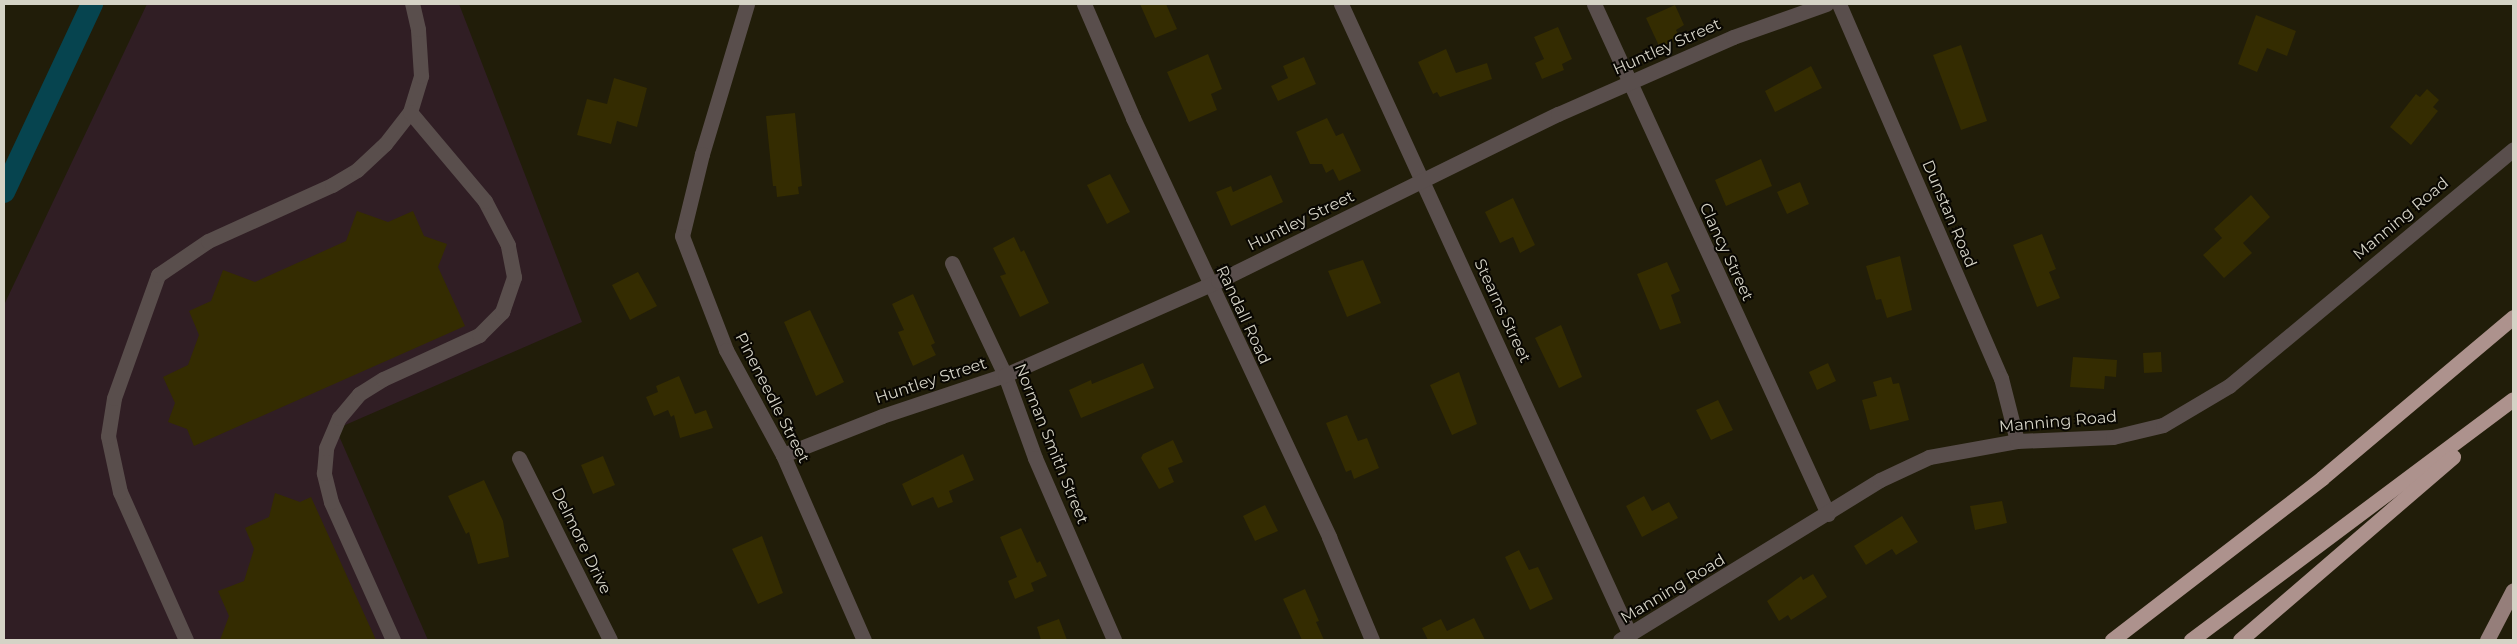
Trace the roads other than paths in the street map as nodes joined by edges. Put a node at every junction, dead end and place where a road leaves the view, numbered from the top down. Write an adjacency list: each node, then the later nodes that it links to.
1 (412, 4): 9 (street)
2 (747, 4): 19 (street, Pineneedle Street)
3 (1084, 4): 13 (street, Randall Road)
4 (1341, 4): 11 (street, Stearns Street)
5 (1594, 4): 8 (street, Clancy Street)
6 (1826, 4): 8 (street, Huntley Street)
7 (1839, 4): 18 (street, Dunstan Road)
8 (1632, 81): 11 (street, Huntley Street); 21 (street, Clancy Street)
9 (410, 112): 24 (street); 25 (street)
10 (2513, 149): 18 (street, Manning Road)
11 (1422, 182): 13 (street, Huntley Street); 23 (street, Stearns Street)
12 (952, 263): 15 (street, Norman Smith Street)
13 (1210, 284): 15 (street, Huntley Street); 29 (street, Randall Road)
14 (2513, 318): 30 (highway)
15 (1005, 375): 19 (street, Huntley Street); 28 (street, Norman Smith Street)
16 (2513, 399): 31 (highway)
17 (2513, 405): 32 (highway)
18 (2017, 441): 21 (street, Manning Road)
19 (784, 455): 27 (street, Pineneedle Street)
20 (520, 458): 26 (street, Delmore Drive)
21 (1828, 514): 23 (street, Manning Road)
22 (2513, 590): 33 (main road)
23 (1625, 638)
24 (186, 640)
25 (393, 640)
26 (610, 640)
27 (864, 640)
28 (1114, 640)
29 (1372, 640)
30 (2112, 640)
31 (2191, 640)
32 (2240, 640)
33 (2487, 640)

